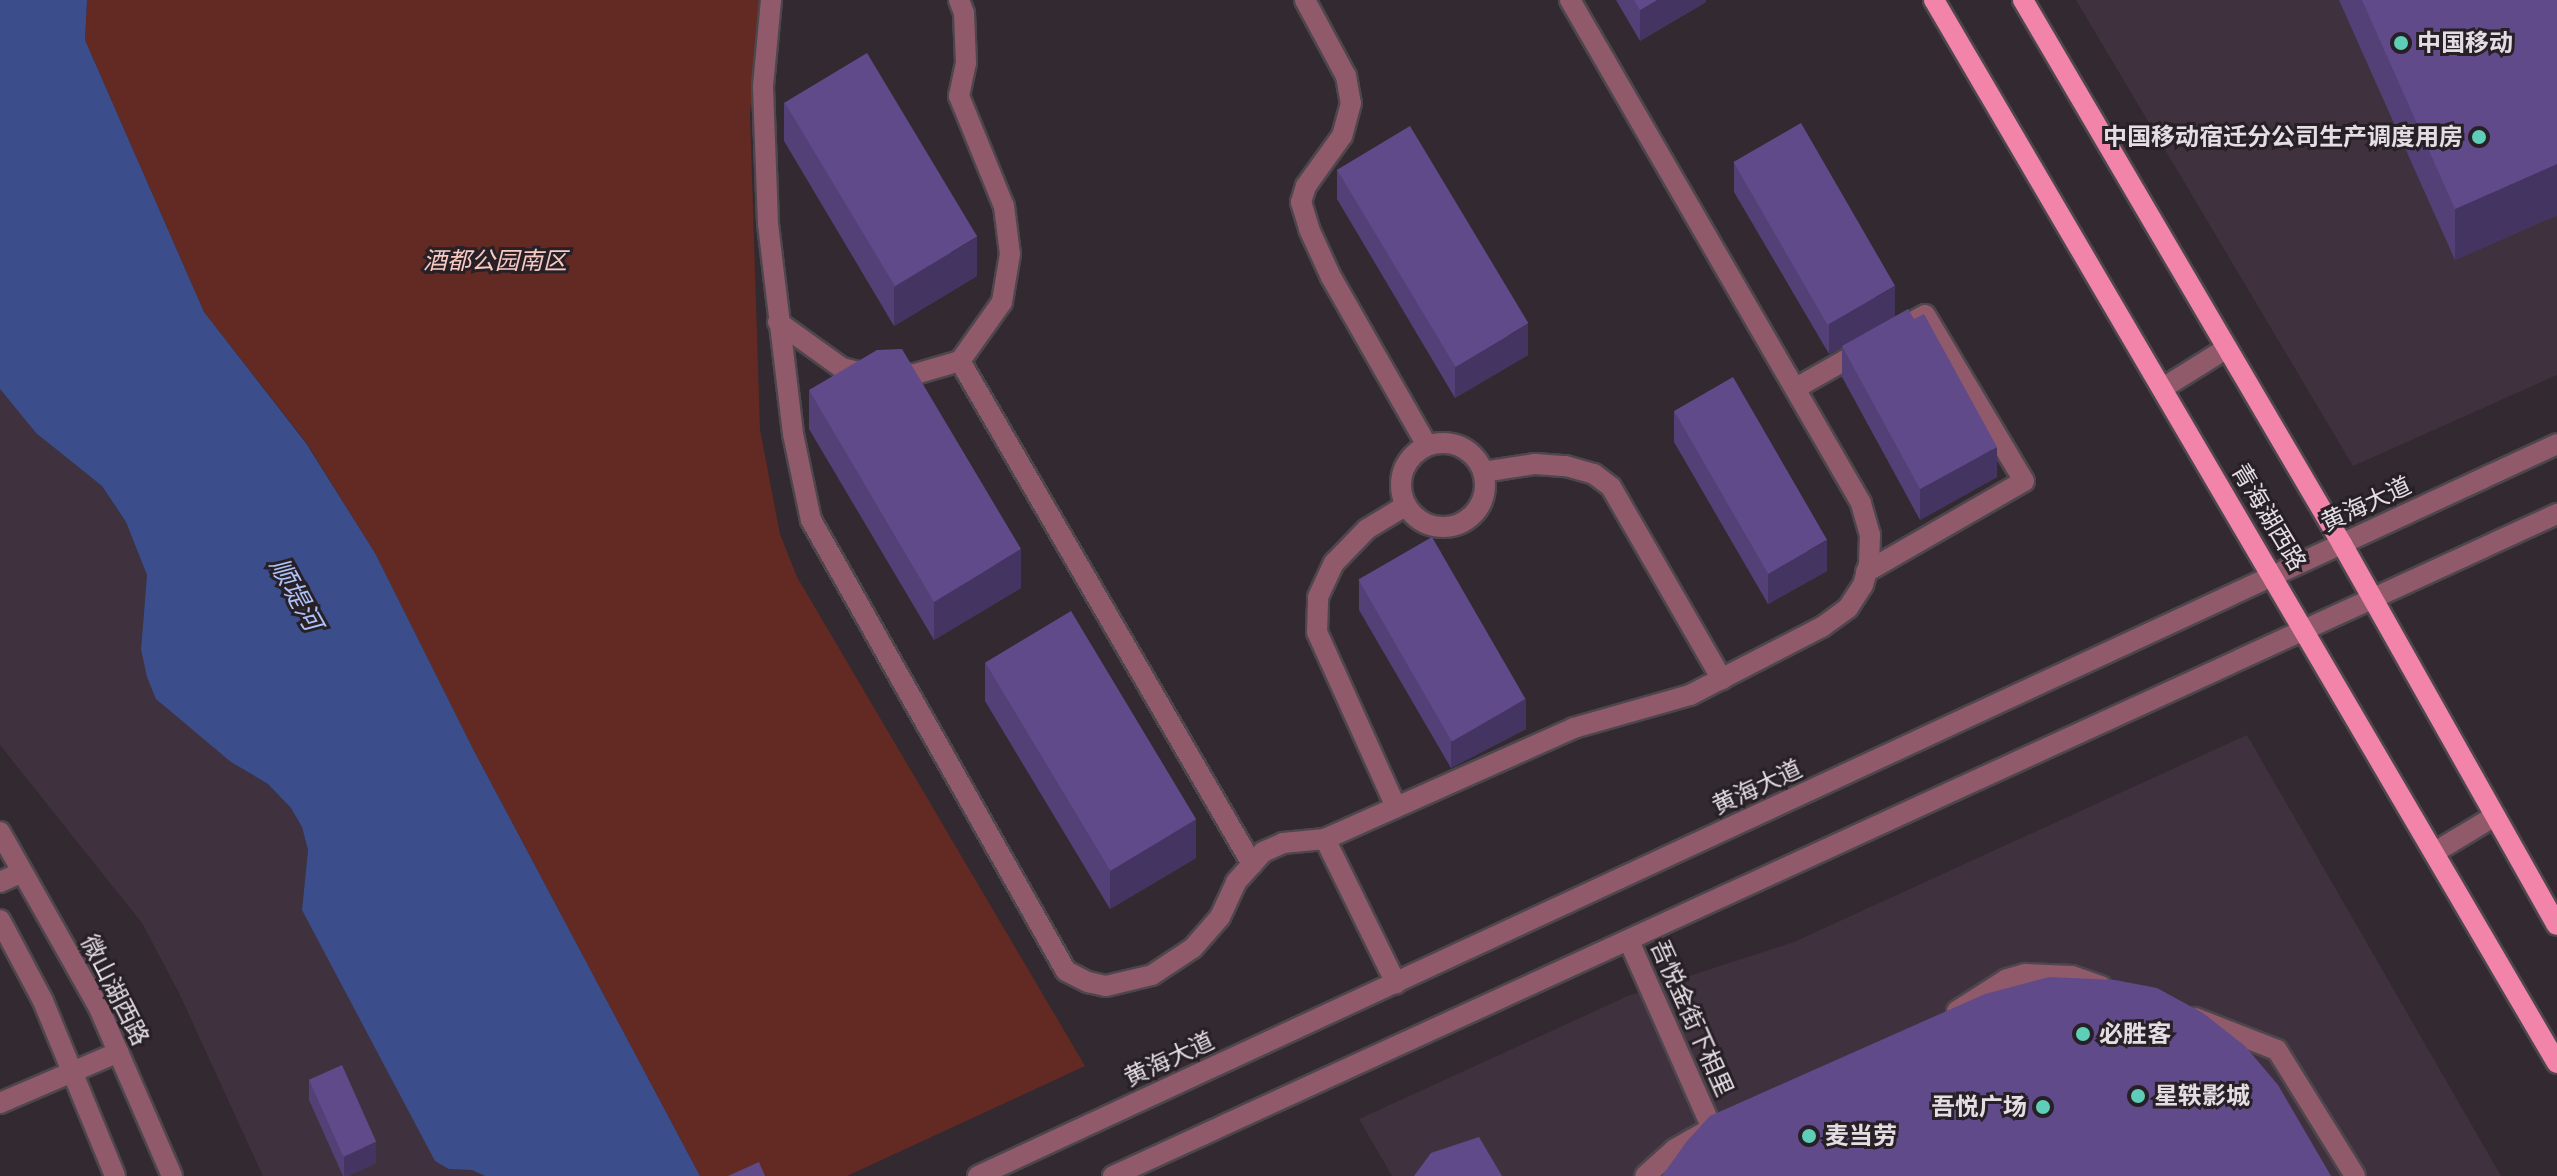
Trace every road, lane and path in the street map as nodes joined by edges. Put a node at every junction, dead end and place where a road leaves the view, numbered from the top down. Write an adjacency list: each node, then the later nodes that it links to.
1 (771, 0): 7 (street)
2 (959, 0): 9 (street)
3 (1305, 0): 13 (street)
4 (1570, 0): 10 (street)
5 (1934, 0): 11 (main road, 青海湖西路)
6 (2023, 0): 8 (main road, 青海湖西路)
7 (778, 322): 9 (street); 28 (street)
8 (2227, 348): 11 (street); 17 (main road, 青海湖西路)
9 (960, 361): 28 (street)
10 (1796, 388): 18 (street); 18 (street)
11 (2163, 388): 19 (main road, 青海湖西路)
12 (2557, 444): 17 (street, 黄海大道)
13 (1427, 445): 14 (street); 15 (street)
14 (1483, 472): 15 (street); 22 (street)
15 (1405, 506): 23 (street)
16 (2557, 514): 20 (street)
17 (2342, 544): 19 (street, 黄海大道); 20 (main road, 青海湖西路)
18 (1866, 572): 22 (street)
19 (2274, 576): 21 (main road, 青海湖西路); 34 (street, 黄海大道)
20 (2373, 599): 21 (street); 24 (main road, 青海湖西路)
21 (2306, 632): 27 (main road, 青海湖西路); 33 (street)
22 (1722, 679): 23 (street)
23 (1396, 807): 26 (street)
24 (2495, 816): 27 (street); 32 (main road, 青海湖西路)
25 (0, 832): 29 (street, 微山湖西路)
26 (1325, 839): 28 (street); 34 (street)
27 (2435, 852): 39 (main road, 青海湖西路)
28 (1252, 864)
29 (22, 872): 30 (street); 38 (street, 微山湖西路)
30 (0, 882)
31 (0, 920): 40 (street)
32 (2557, 925)
33 (1629, 941): 42 (street); 47 (street, 吾悦金街下相里)
34 (1396, 983): 45 (street, 黄海大道)
35 (2118, 992): 37 (street)
36 (2178, 1012): 48 (street)
37 (1934, 1025)
38 (119, 1052): 40 (street); 44 (street, 微山湖西路)
39 (2557, 1063)
40 (72, 1071): 41 (street); 43 (street)
41 (0, 1103)
42 (1154, 1168): 46 (street)
43 (115, 1176)
44 (172, 1176)
45 (978, 1176)
46 (1113, 1176)
47 (1645, 1176)
48 (2355, 1176)

